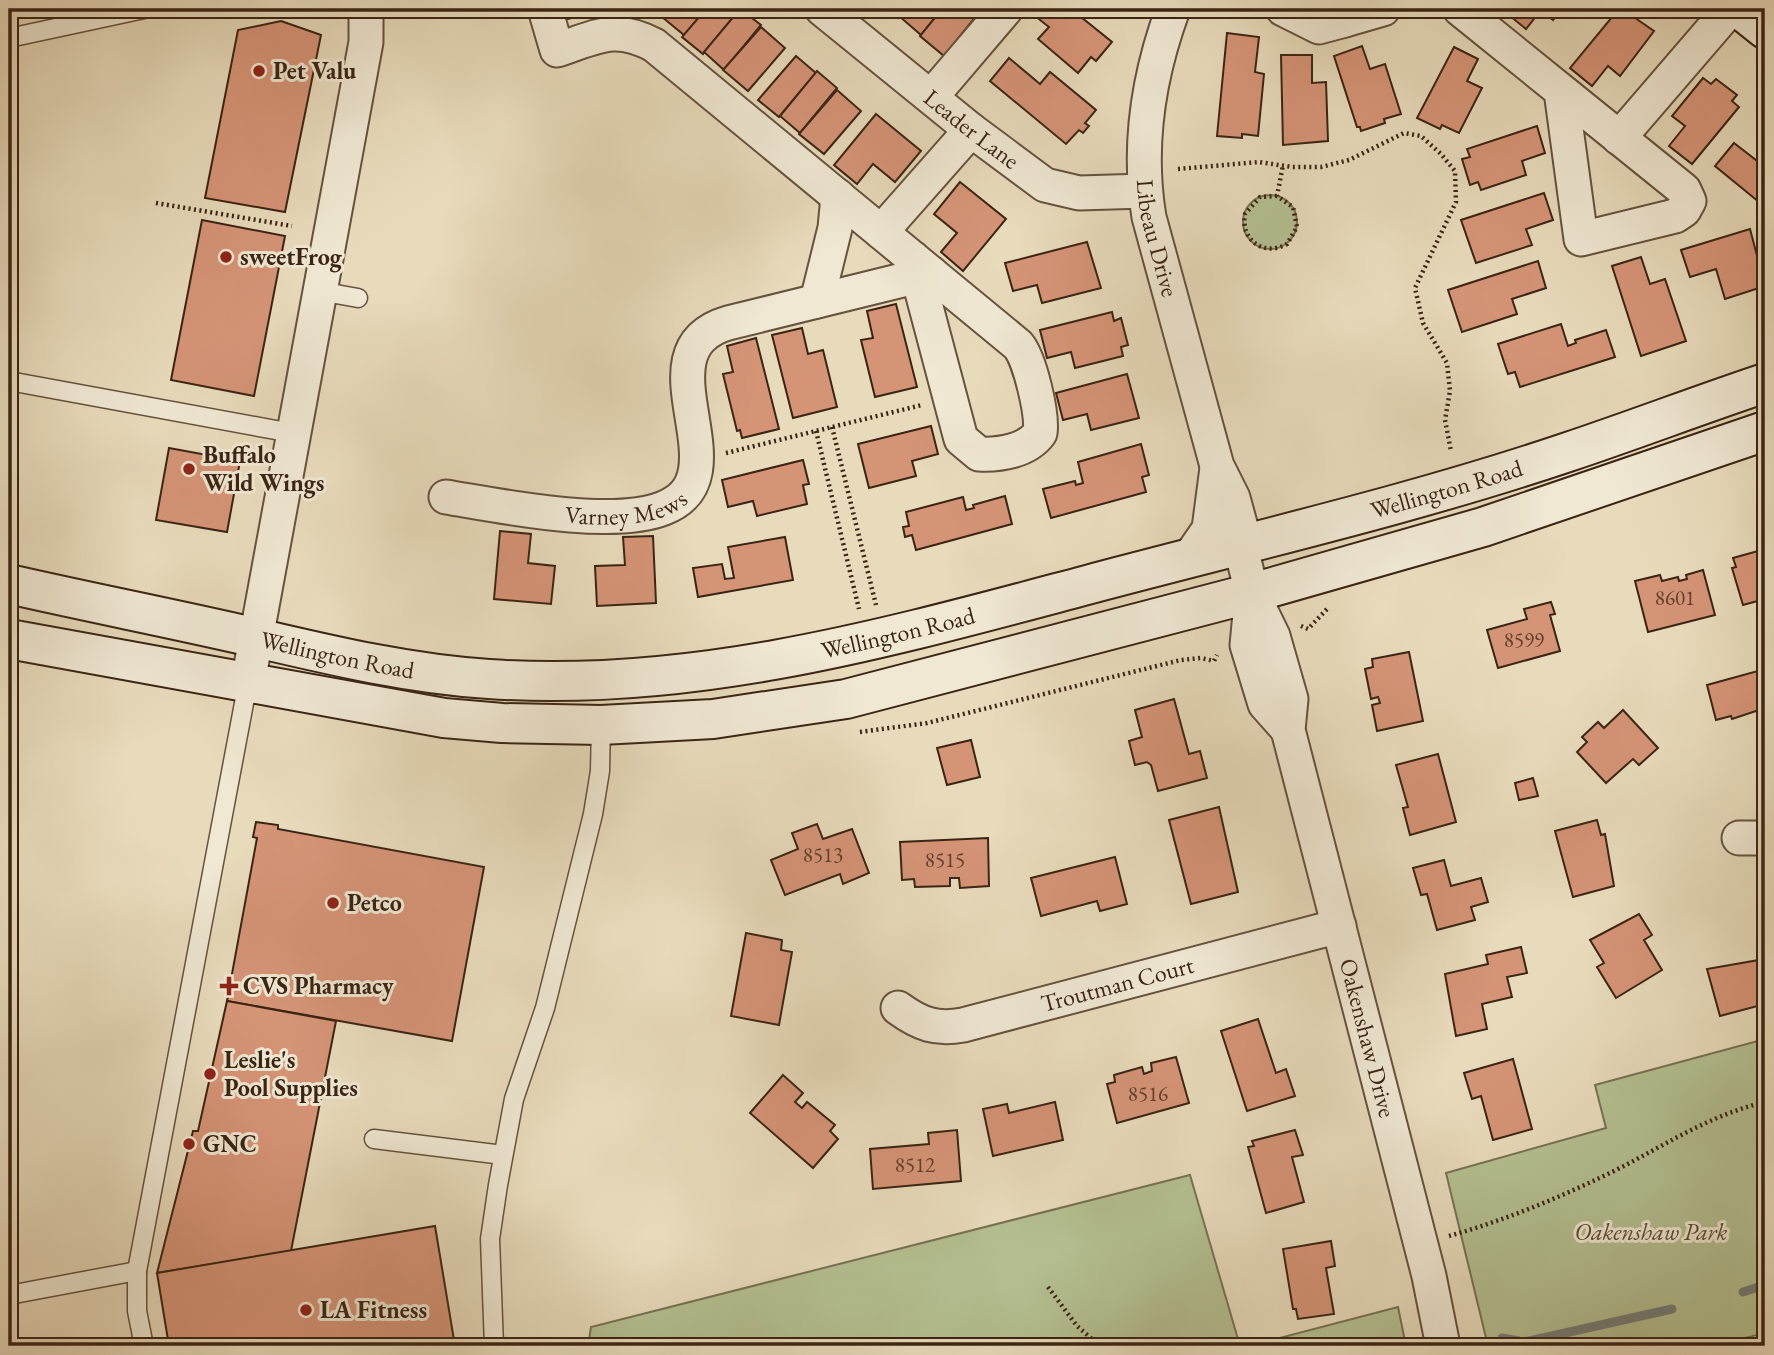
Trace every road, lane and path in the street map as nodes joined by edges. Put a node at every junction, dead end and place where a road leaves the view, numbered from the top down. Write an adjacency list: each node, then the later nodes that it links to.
1 (144, 9): 14 (lane)
2 (366, 9): 28 (street)
3 (545, 9): 22 (street)
4 (822, 9): 16 (street, Leader Lane)
5 (1006, 9): 16 (street)
6 (1173, 9): 21 (street, Libeau Drive)
7 (1283, 9): 12 (street)
8 (1383, 9): 12 (street)
9 (1460, 9): 15 (street)
10 (1730, 9): 18 (street)
11 (1740, 9): 13 (main road)
12 (1350, 14)
13 (1765, 29)
14 (9, 38)
15 (1561, 90): 18 (street); 18 (street)
16 (931, 97): 17 (street, Leader Lane)
17 (971, 130): 21 (street, Leader Lane); 26 (street)
18 (1619, 138)
19 (1283, 165): 20 (path); 23 (path); 38 (path)
20 (1178, 169)
21 (1145, 191): 40 (street, Libeau Drive)
22 (838, 196): 26 (street); 30 (street)
23 (1277, 196): 23 (path)
24 (156, 204): 25 (path)
25 (292, 226)
26 (881, 232): 27 (street)
27 (920, 269): 30 (street, Varney Mews); 33 (street); 33 (street)
28 (319, 291): 29 (lane); 37 (street)
29 (358, 298)
30 (817, 301): 39 (street, Varney Mews)
31 (9, 381): 37 (lane)
32 (1765, 383): 42 (main road, Wellington Road)
33 (950, 398): 34 (path)
34 (832, 427): 35 (path); 46 (path)
35 (816, 431): 39 (path); 47 (path)
36 (1765, 431): 45 (main road, Wellington Road)
37 (292, 433): 48 (street)
38 (1451, 451)
39 (699, 460): 41 (street, Varney Mews)
40 (1217, 466): 42 (street, Libeau Drive); 43 (street, Libeau Drive)
41 (446, 497)
42 (1240, 544): 43 (main road, Wellington Road); 45 (street, Oakenshaw Drive)
43 (1189, 558): 48 (main road, Wellington Road)
44 (9, 584): 48 (main road, Wellington Road)
45 (1252, 593): 51 (main road, Wellington Road); 52 (street, Oakenshaw Drive)
46 (876, 606)
47 (859, 610)
48 (255, 638): 50 (street)
49 (9, 639): 50 (main road, Wellington Road)
50 (248, 681): 51 (main road, Wellington Road); 58 (lane)
51 (601, 725): 56 (lane)
52 (1339, 926): 53 (street, Troutman Court); 57 (street, Oakenshaw Drive)
53 (898, 1008)
54 (1765, 1102): 57 (path)
55 (374, 1139): 56 (lane)
56 (503, 1155): 62 (lane)
57 (1421, 1243): 64 (street, Oakenshaw Drive)
58 (137, 1271): 60 (lane); 61 (lane)
59 (1048, 1287): 63 (path)
60 (9, 1295)
61 (144, 1346)
62 (494, 1346)
63 (1100, 1346)
64 (1443, 1346)

